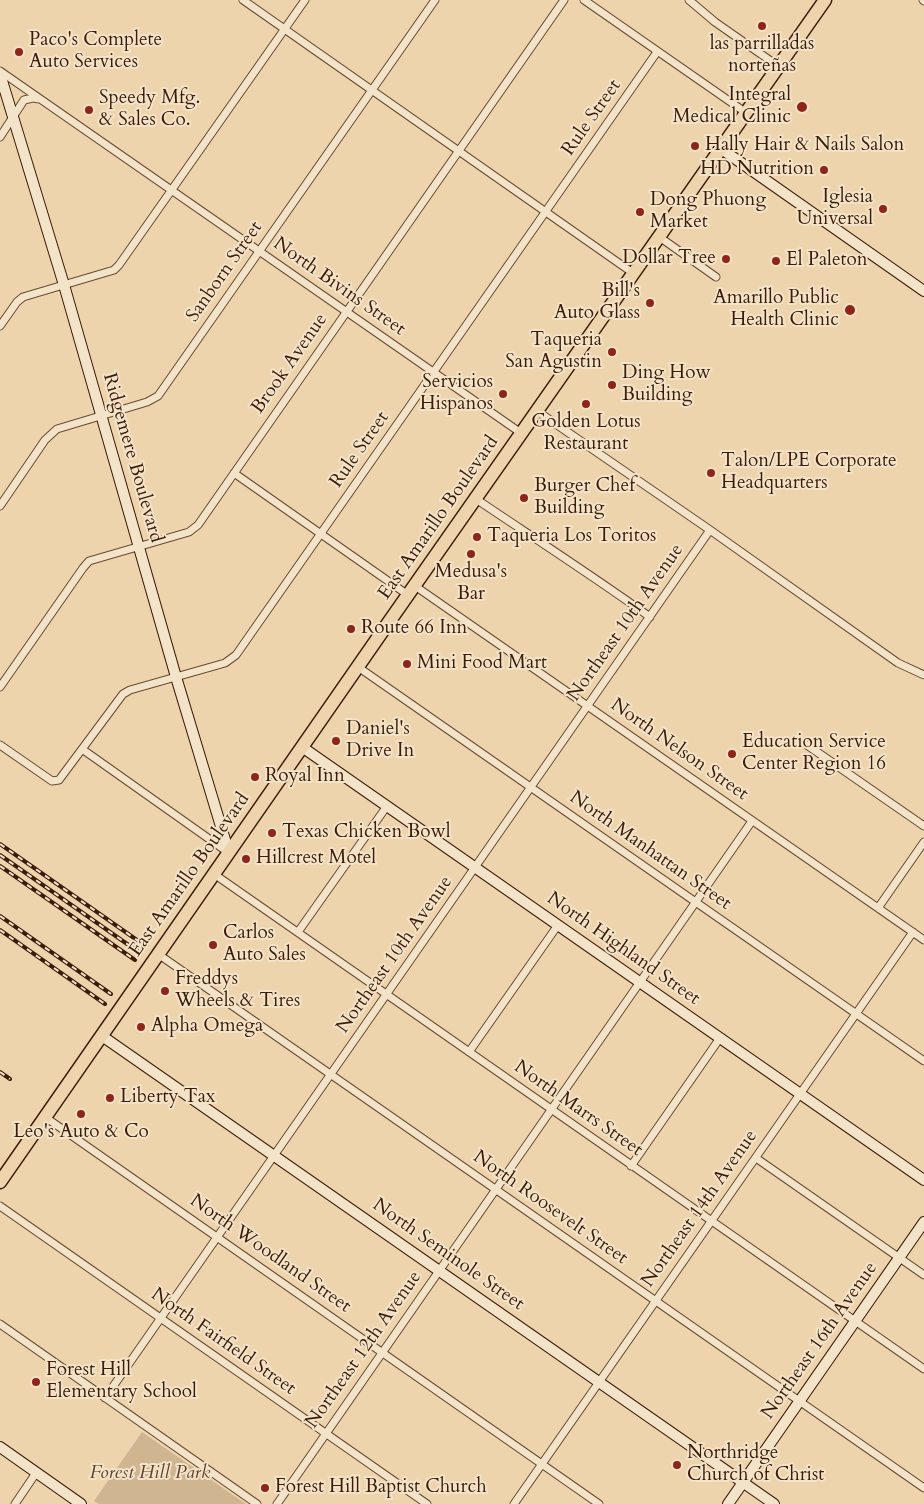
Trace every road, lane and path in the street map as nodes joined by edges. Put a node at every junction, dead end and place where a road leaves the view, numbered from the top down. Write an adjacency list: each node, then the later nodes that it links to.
1 (244, 0): 8 (street)
2 (305, 0): 8 (street)
3 (435, 0): 12 (street, Sanborn Street)
4 (564, 0): 18 (street, Brook Avenue)
5 (584, 0): 9 (street)
6 (689, 0): 10 (street)
7 (825, 0): 10 (highway, East Amarillo Boulevard)
8 (285, 29): 12 (street); 19 (street)
9 (658, 52): 14 (street); 20 (street, Rule Street)
10 (778, 66): 14 (highway, East Amarillo Boulevard)
11 (0, 72): 13 (street, North Bivins Street); 15 (street, Ridgemere Boulevard)
12 (372, 90): 18 (street); 22 (street, Sanborn Street)
13 (41, 100): 15 (street); 19 (street, North Bivins Street)
14 (745, 112): 17 (highway, East Amarillo Boulevard)
15 (14, 117): 16 (street); 25 (street, Ridgemere Boulevard)
16 (0, 137)
17 (720, 148): 21 (highway, East Amarillo Boulevard); 26 (street)
18 (459, 151): 20 (street); 27 (street, Brook Avenue)
19 (172, 190): 22 (street, North Bivins Street); 25 (street)
20 (546, 211): 23 (street); 29 (street, Rule Street)
21 (658, 236): 23 (highway, East Amarillo Boulevard); 24 (street)
22 (259, 251): 27 (street, North Bivins Street); 31 (street, Sanborn Street)
23 (633, 273): 30 (highway, East Amarillo Boulevard)
24 (716, 277)
25 (64, 285): 28 (street); 31 (street, Ridgemere Boulevard)
26 (924, 291)
27 (346, 312): 29 (street, North Bivins Street); 33 (street, Brook Avenue)
28 (0, 326)
29 (434, 373): 32 (street, North Bivins Street); 37 (street, Rule Street)
30 (537, 410): 32 (highway, East Amarillo Boulevard); 36 (street)
31 (101, 416): 35 (street, Sanborn Street); 38 (street, Ridgemere Boulevard)
32 (521, 433): 34 (highway, East Amarillo Boulevard)
33 (234, 473): 37 (street, North Nelson Street); 38 (street, Brook Avenue)
34 (476, 498): 39 (highway, East Amarillo Boulevard); 40 (street)
35 (0, 506)
36 (710, 530): 40 (street, Northeast 10th Avenue); 42 (street)
37 (321, 534): 39 (street, North Nelson Street); 43 (street, Rule Street)
38 (139, 546): 43 (street, Ridgemere Boulevard); 44 (street, Brook Avenue)
39 (412, 590): 41 (highway, East Amarillo Boulevard); 45 (street, North Nelson Street)
40 (650, 617): 45 (street, Northeast 10th Avenue)
41 (358, 667): 48 (highway, East Amarillo Boulevard); 50 (street, North Manhattan Street)
42 (924, 676)
43 (176, 677): 49 (street, Rule Street); 55 (street, Ridgemere Boulevard)
44 (0, 687)
45 (588, 706): 50 (street, Northeast 10th Avenue); 52 (street, North Nelson Street)
46 (0, 745): 49 (street, Rule Street)
47 (806, 745): 53 (street)
48 (302, 746): 51 (street, North Highland Street); 55 (highway, East Amarillo Boulevard)
49 (82, 749): 55 (street)
50 (531, 787): 56 (street, Northeast 10th Avenue); 58 (street, North Manhattan Street)
51 (387, 806): 56 (street, North Highland Street); 61 (street)
52 (752, 821): 58 (street, Northeast 12th Avenue); 59 (street, North Nelson Street)
53 (924, 826)
54 (924, 842): 59 (street)
55 (229, 853): 57 (highway, East Amarillo Boulevard)
56 (476, 867): 60 (street, North Highland Street); 66 (street, Northeast 10th Avenue)
57 (214, 874): 61 (street, North Marrs Street); 64 (highway, East Amarillo Boulevard)
58 (696, 902): 65 (street, Northeast 12th Avenue); 67 (street, North Manhattan Street)
59 (878, 908): 62 (street, North Nelson Street)
60 (558, 924): 65 (street, North Highland Street); 70 (street)
61 (298, 932): 66 (street, North Marrs Street)
62 (913, 932): 63 (street, North Nelson Street); 67 (street, Northeast 14th Avenue)
63 (924, 940)
64 (158, 954): 68 (highway, East Amarillo Boulevard); 72 (street, North Roosevelt Street)
65 (640, 983): 69 (street, North Highland Street); 74 (street, Northeast 12th Avenue)
66 (387, 994): 70 (street, North Marrs Street); 72 (street, Northeast 10th Avenue)
67 (856, 1014): 71 (street, North Manhattan Street); 73 (street, Northeast 14th Avenue)
68 (102, 1036): 75 (highway, East Amarillo Boulevard); 76 (street, North Seminole Street)
69 (720, 1038): 73 (street, North Highland Street); 78 (street)
70 (469, 1052): 74 (street, North Marrs Street)
71 (924, 1061)
72 (331, 1074): 76 (street, Northeast 10th Avenue); 81 (street, North Roosevelt Street)
73 (800, 1094): 77 (street, Northeast 14th Avenue); 80 (street, North Highland Street)
74 (552, 1110): 78 (street, North Marrs Street); 81 (street, Northeast 12th Avenue)
75 (46, 1117): 79 (highway, East Amarillo Boulevard); 85 (street, North Woodland Street)
76 (274, 1156): 85 (street, Northeast 10th Avenue); 87 (street, North Seminole Street)
77 (756, 1158): 83 (street, Northeast 14th Avenue); 86 (street)
78 (631, 1166): 83 (street, North Marrs Street)
79 (2, 1176)
80 (924, 1180)
81 (496, 1189): 87 (street, Northeast 12th Avenue); 89 (street, North Roosevelt Street)
82 (0, 1206): 90 (street, North Fairfield Street)
83 (712, 1222): 89 (street, Northeast 14th Avenue); 91 (street, North Marrs Street)
84 (924, 1222): 86 (street, Northeast 16th Avenue)
85 (218, 1238): 90 (street, Northeast 10th Avenue); 93 (street, North Woodland Street)
86 (899, 1257): 88 (street); 91 (street, Northeast 16th Avenue)
87 (439, 1271): 93 (street, Northeast 12th Avenue); 95 (street, North Seminole Street)
88 (924, 1275)
89 (656, 1302): 95 (street, Northeast 14th Avenue); 97 (street, North Roosevelt Street)
90 (160, 1318): 96 (street, Northeast 10th Avenue); 98 (street, North Fairfield Street)
91 (855, 1321): 94 (street, North Marrs Street); 97 (street, Northeast 16th Avenue)
92 (0, 1324): 96 (street)
93 (382, 1353): 98 (street, Northeast 12th Avenue); 100 (street, North Woodland Street)
94 (924, 1369)
95 (599, 1382): 100 (street, Northeast 14th Avenue); 102 (street, North Seminole Street)
96 (105, 1398): 106 (street)
97 (799, 1401): 102 (street, Northeast 16th Avenue); 103 (street, North Roosevelt Street)
98 (326, 1434): 107 (street, Northeast 12th Avenue); 108 (street, North Fairfield Street)
99 (0, 1447): 101 (street)
100 (542, 1464): 109 (street, Northeast 14th Avenue); 110 (street, North Woodland Street)
101 (36, 1473): 104 (street); 105 (street)
102 (743, 1482): 111 (street, Northeast 16th Avenue); 112 (street, North Seminole Street)
103 (924, 1488)
104 (15, 1504)
105 (81, 1504)
106 (257, 1504)
107 (277, 1504)
108 (427, 1504)
109 (514, 1504)
110 (599, 1504)
111 (728, 1504)
112 (774, 1504)

